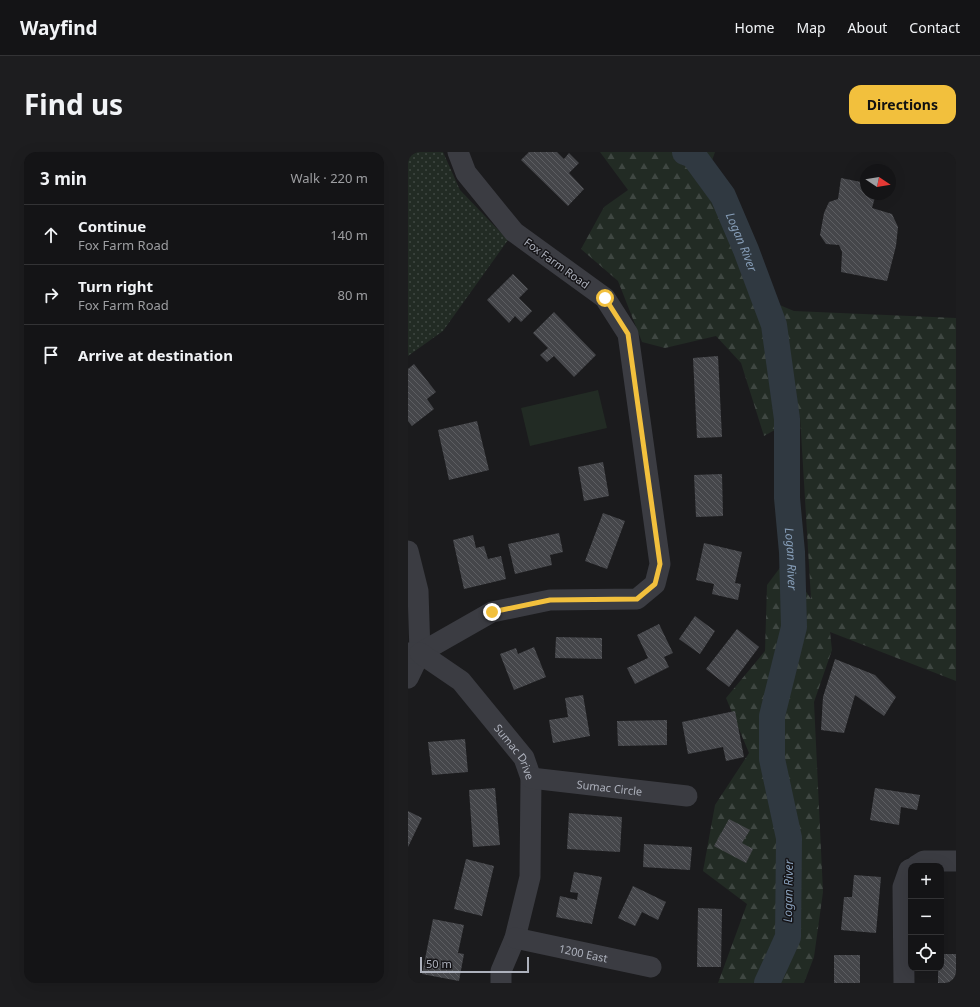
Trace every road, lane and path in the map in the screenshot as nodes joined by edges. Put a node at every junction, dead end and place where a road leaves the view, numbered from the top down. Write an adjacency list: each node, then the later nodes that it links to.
1 (458, 152): 3 (street, Fox Farm Road)
2 (408, 551): 3 (street)
3 (414, 653): 4 (street); 5 (street, Sumac Drive)
4 (408, 678)
5 (532, 778): 6 (street, Sumac Circle); 10 (street, Sumac Drive)
6 (687, 796)
7 (956, 861): 8 (street)
8 (921, 863)
9 (908, 873): 13 (street)
10 (515, 938): 11 (street, 1200 East); 12 (street, Sumac Drive)
11 (652, 967)
12 (501, 983)
13 (904, 983)

